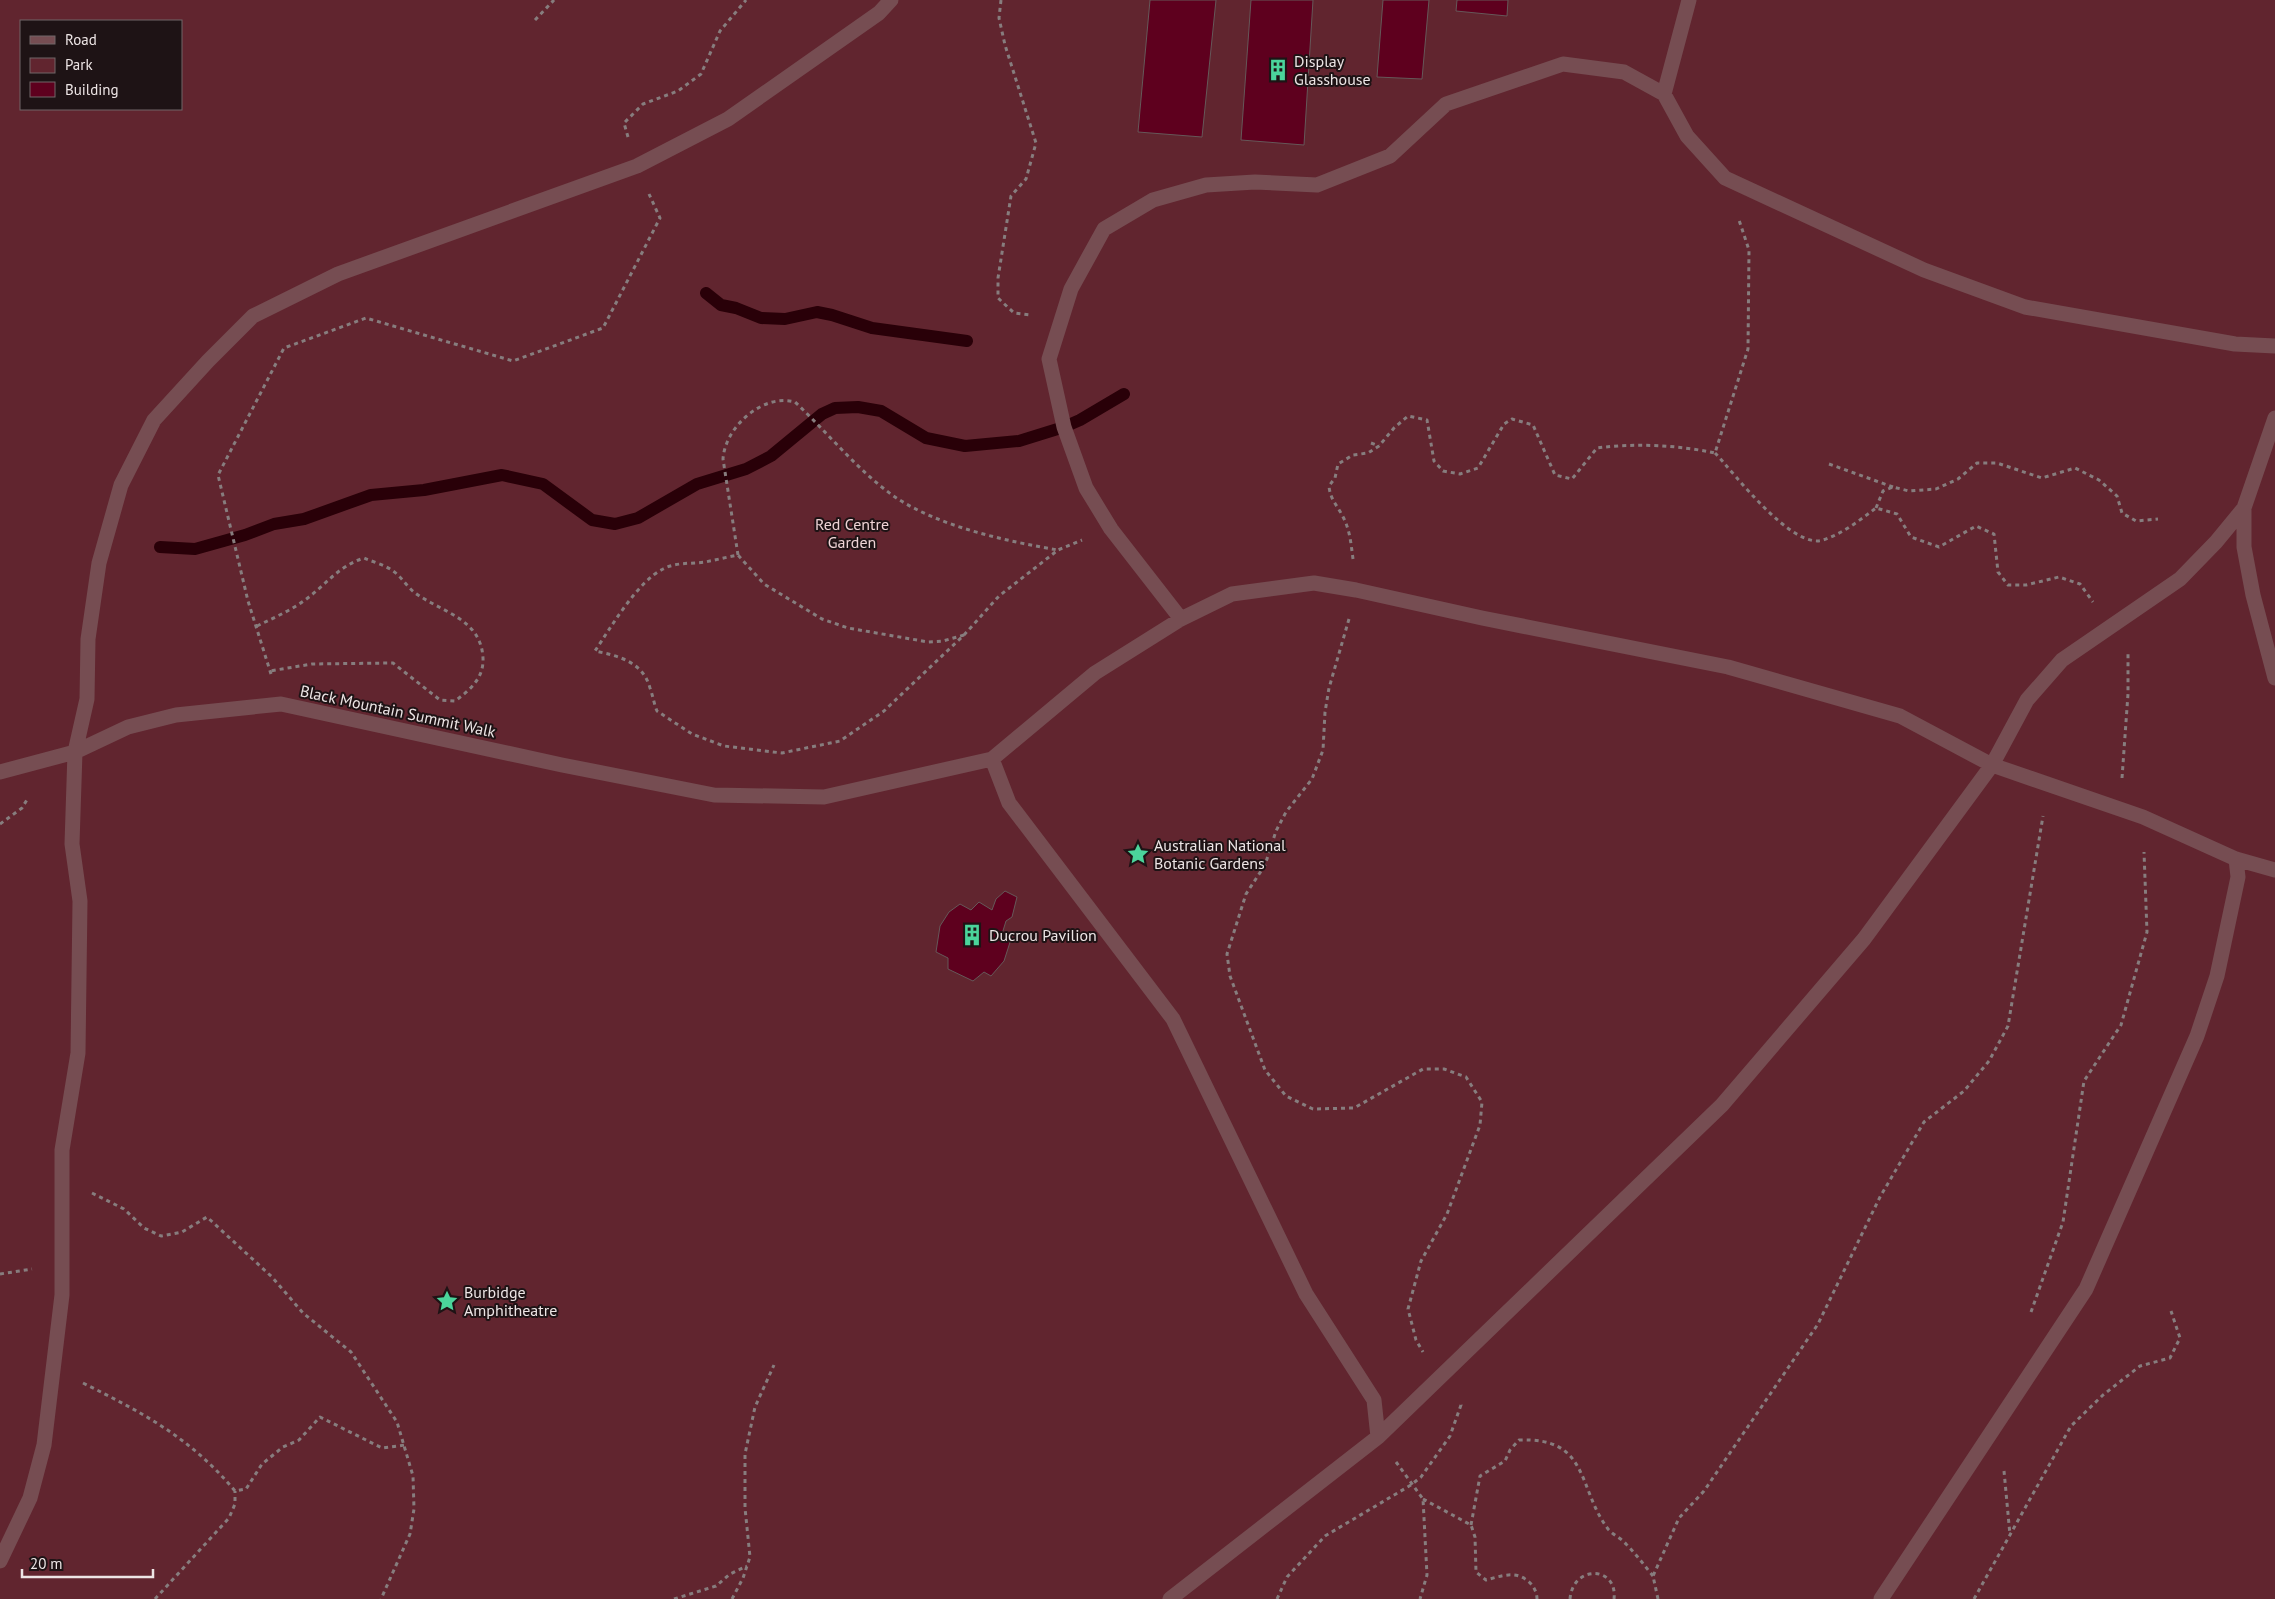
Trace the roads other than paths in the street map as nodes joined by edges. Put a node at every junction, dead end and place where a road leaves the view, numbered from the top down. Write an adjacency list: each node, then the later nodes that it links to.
1 (891, 0): 9 (lane)
2 (1688, 0): 3 (lane)
3 (1664, 94): 4 (lane); 7 (lane)
4 (2275, 346)
5 (2275, 418): 6 (lane)
6 (2244, 508): 8 (lane); 11 (lane)
7 (1181, 619): 10 (lane); 11 (lane)
8 (2275, 678)
9 (75, 752): 10 (lane, Black Mountain Summit Walk); 12 (lane); 16 (lane)
10 (992, 759): 15 (lane)
11 (1992, 765): 13 (lane); 15 (lane)
12 (0, 772)
13 (2236, 859): 14 (lane); 18 (lane)
14 (2275, 870)
15 (1378, 1437): 17 (lane)
16 (0, 1561)
17 (1170, 1599)
18 (1880, 1599)

